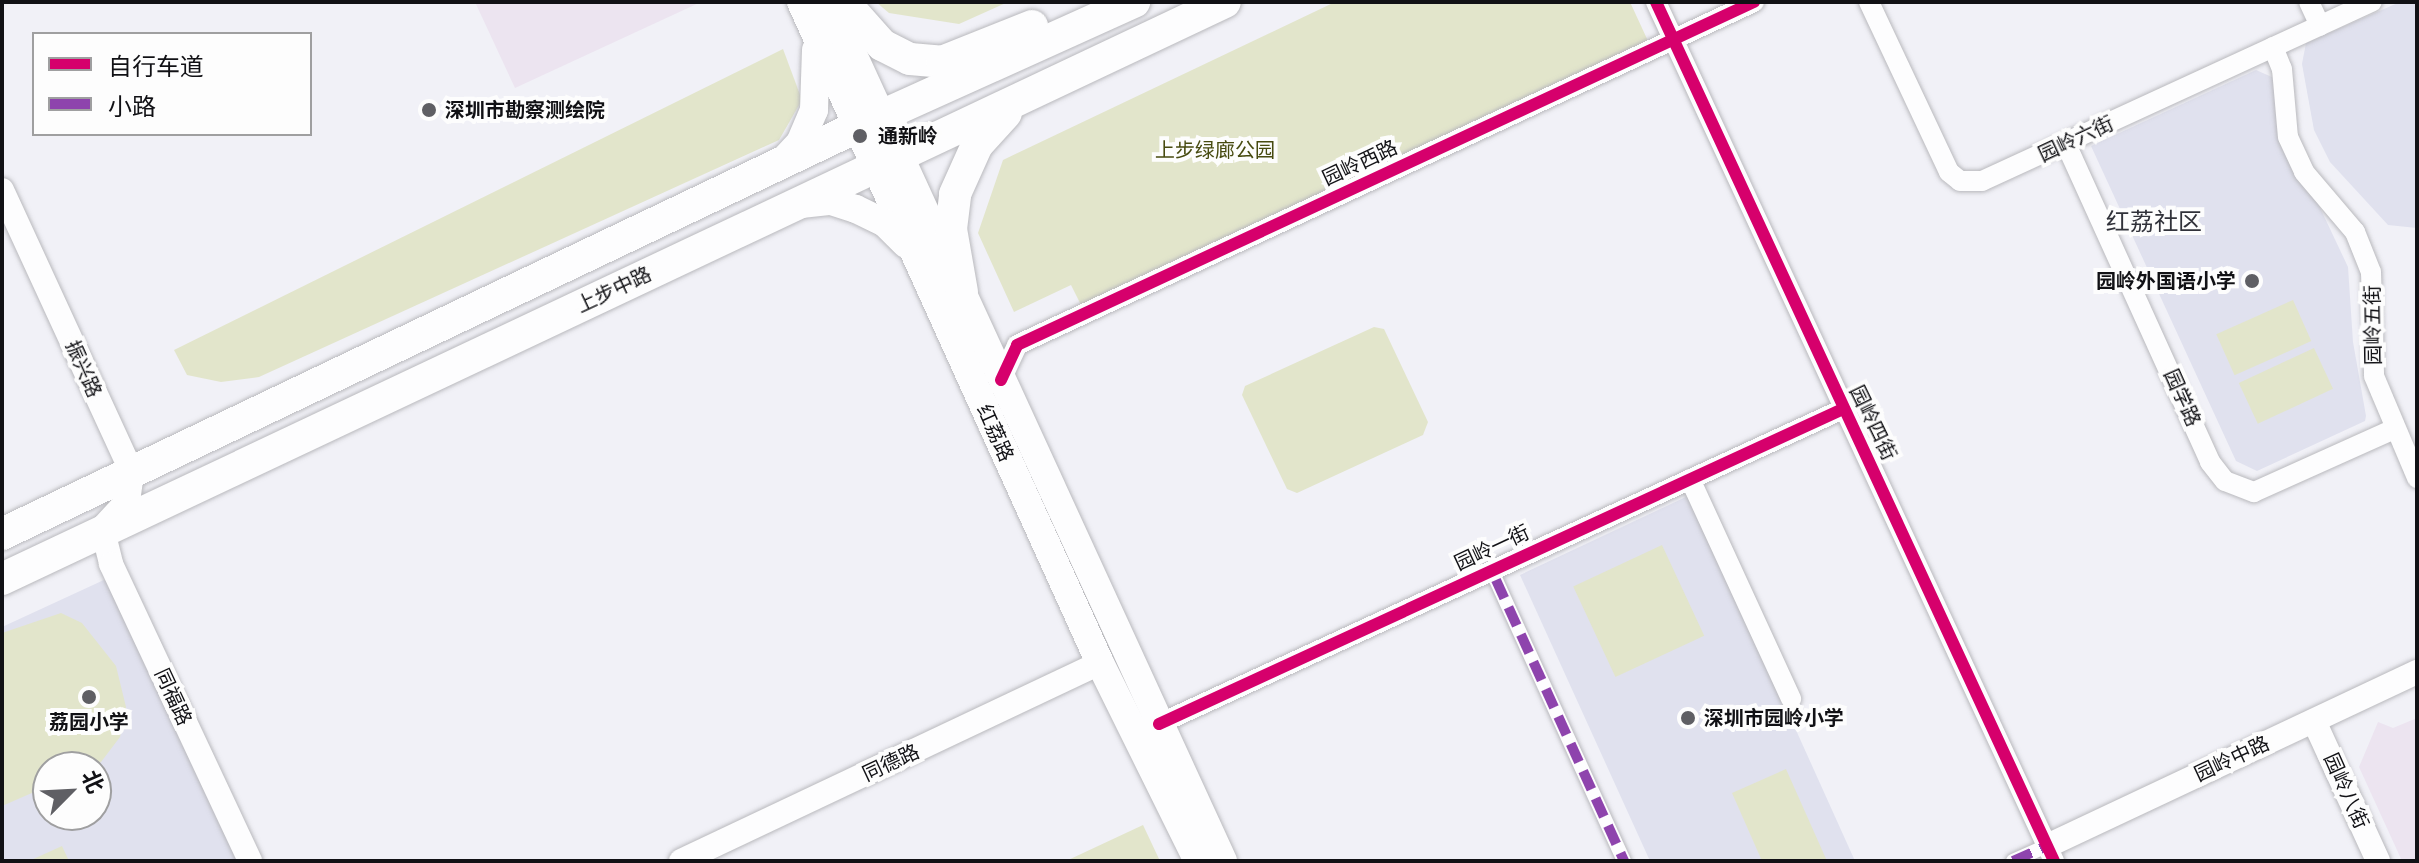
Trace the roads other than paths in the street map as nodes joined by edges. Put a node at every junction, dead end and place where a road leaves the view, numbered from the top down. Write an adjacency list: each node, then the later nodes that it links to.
1 (801, 2): 12 (main road, 红荔路)
2 (829, 2): 16 (main road, 红荔路)
3 (844, 2): 10 (main road)
4 (1225, 2): 15 (main road, 上步中路)
5 (1656, 2): 13 (street, 园岭四街)
6 (1754, 2): 13 (street, 园岭西路)
7 (1869, 2): 17 (street, 园岭六街)
8 (2309, 2): 11 (street)
9 (2372, 2): 11 (street, 园岭六街)
10 (1126, 6): 16 (main road)
11 (2320, 26): 14 (street, 园岭六街)
12 (813, 29): 16 (main road, 红荔路); 19 (main road)
13 (1674, 40): 24 (street, 园岭西路); 25 (street, 园岭四街)
14 (2273, 47): 17 (street, 园岭六街); 26 (street, 园岭五街)
15 (1024, 99): 18 (main road, 上步中路); 23 (main road)
16 (870, 121): 18 (main road, 红荔路); 19 (main road)
17 (2066, 144): 26 (street, 园学路)
18 (887, 161): 21 (main road, 上步中路); 22 (main road, 红荔路); 23 (main road, 红荔路)
19 (778, 165): 27 (main road)
20 (2, 190): 27 (street, 振兴路)
21 (795, 204): 22 (main road); 31 (main road, 上步中路)
22 (929, 282): 34 (main road, 红荔路)
23 (962, 292): 24 (main road, 红荔路)
24 (1001, 380): 38 (main road, 红荔路)
25 (1843, 409): 29 (street, 园岭一街); 39 (street, 园岭四街)
26 (2398, 435): 28 (street, 园岭五街)
27 (132, 473): 30 (main road); 31 (street)
28 (2417, 478)
29 (1690, 479): 36 (street); 38 (street, 园岭一街)
30 (2, 534)
31 (96, 534): 32 (main road, 上步中路); 40 (street, 同福路)
32 (2, 579)
33 (1496, 580): 44 (street)
34 (1100, 663): 41 (street, 同德路); 42 (main road, 红荔路)
35 (2417, 672): 37 (street, 园岭中路)
36 (1791, 699)
37 (2314, 721): 39 (street, 园岭中路); 46 (street, 园岭八街)
38 (1159, 724): 43 (main road, 红荔路)
39 (2051, 853): 45 (street)
40 (250, 861)
41 (681, 861)
42 (1198, 861)
43 (1223, 861)
44 (1624, 861)
45 (2013, 861)
46 (2378, 861)

